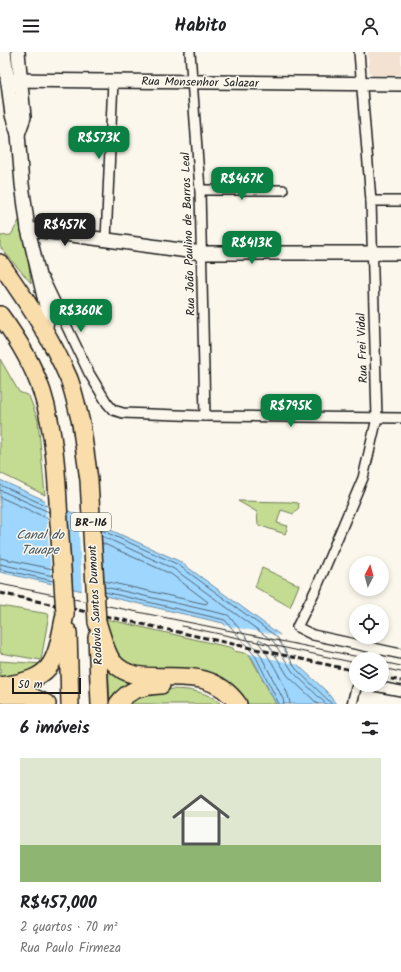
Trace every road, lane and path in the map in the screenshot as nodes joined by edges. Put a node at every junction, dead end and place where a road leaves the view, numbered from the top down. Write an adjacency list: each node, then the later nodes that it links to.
1 (4, 52): 5 (street)
2 (18, 52): 6 (street)
3 (190, 52): 8 (street, Rua João Paulino de Barros Leal)
4 (359, 52): 9 (street, Rua Frei Vidal)
5 (4, 80): 6 (street, Rua Monsenhor Salazar); 11 (street)
6 (20, 80): 7 (street, Rua Monsenhor Salazar); 11 (street)
7 (113, 80): 8 (street, Rua Monsenhor Salazar); 17 (street)
8 (192, 83): 9 (street, Rua Monsenhor Salazar); 12 (street, Rua João Paulino de Barros Leal)
9 (362, 83): 10 (street, Rua Monsenhor Salazar); 14 (street, Rua Frei Vidal)
10 (401, 84)
11 (18, 134): 16 (street)
12 (200, 190): 13 (street); 18 (street, Rua João Paulino de Barros Leal)
13 (283, 190)
14 (371, 201): 15 (street); 20 (street, Rua Frei Vidal)
15 (401, 201)
16 (28, 229): 17 (street); 22 (street)
17 (106, 240): 18 (street)
18 (202, 253): 20 (street); 25 (street, Rua João Paulino de Barros Leal)
19 (401, 253): 20 (street)
20 (371, 254): 26 (street, Rua Frei Vidal)
21 (0, 263): 24 (highway, Rodovia Santos Dumont / BR-116)
22 (36, 266): 24 (street); 25 (street)
23 (0, 315): 28 (highway, BR-116, bridge)
24 (45, 332): 29 (highway, Rodovia Santos Dumont / BR-116, bridge)
25 (205, 416): 26 (street)
26 (377, 418): 27 (street); 30 (street, Rua Frei Vidal)
27 (401, 418)
28 (65, 614): 33 (highway); 37 (highway, BR-116)
29 (97, 622): 31 (highway); 38 (highway, Rodovia Santos Dumont / BR-116)
30 (401, 654)
31 (149, 681): 39 (highway); 40 (highway); 41 (highway)
32 (389, 689): 34 (street)
33 (8, 690): 36 (highway)
34 (401, 691)
35 (355, 692): 42 (street)
36 (46, 704)
37 (70, 704)
38 (100, 704)
39 (118, 704)
40 (228, 704)
41 (238, 704)
42 (352, 704)

